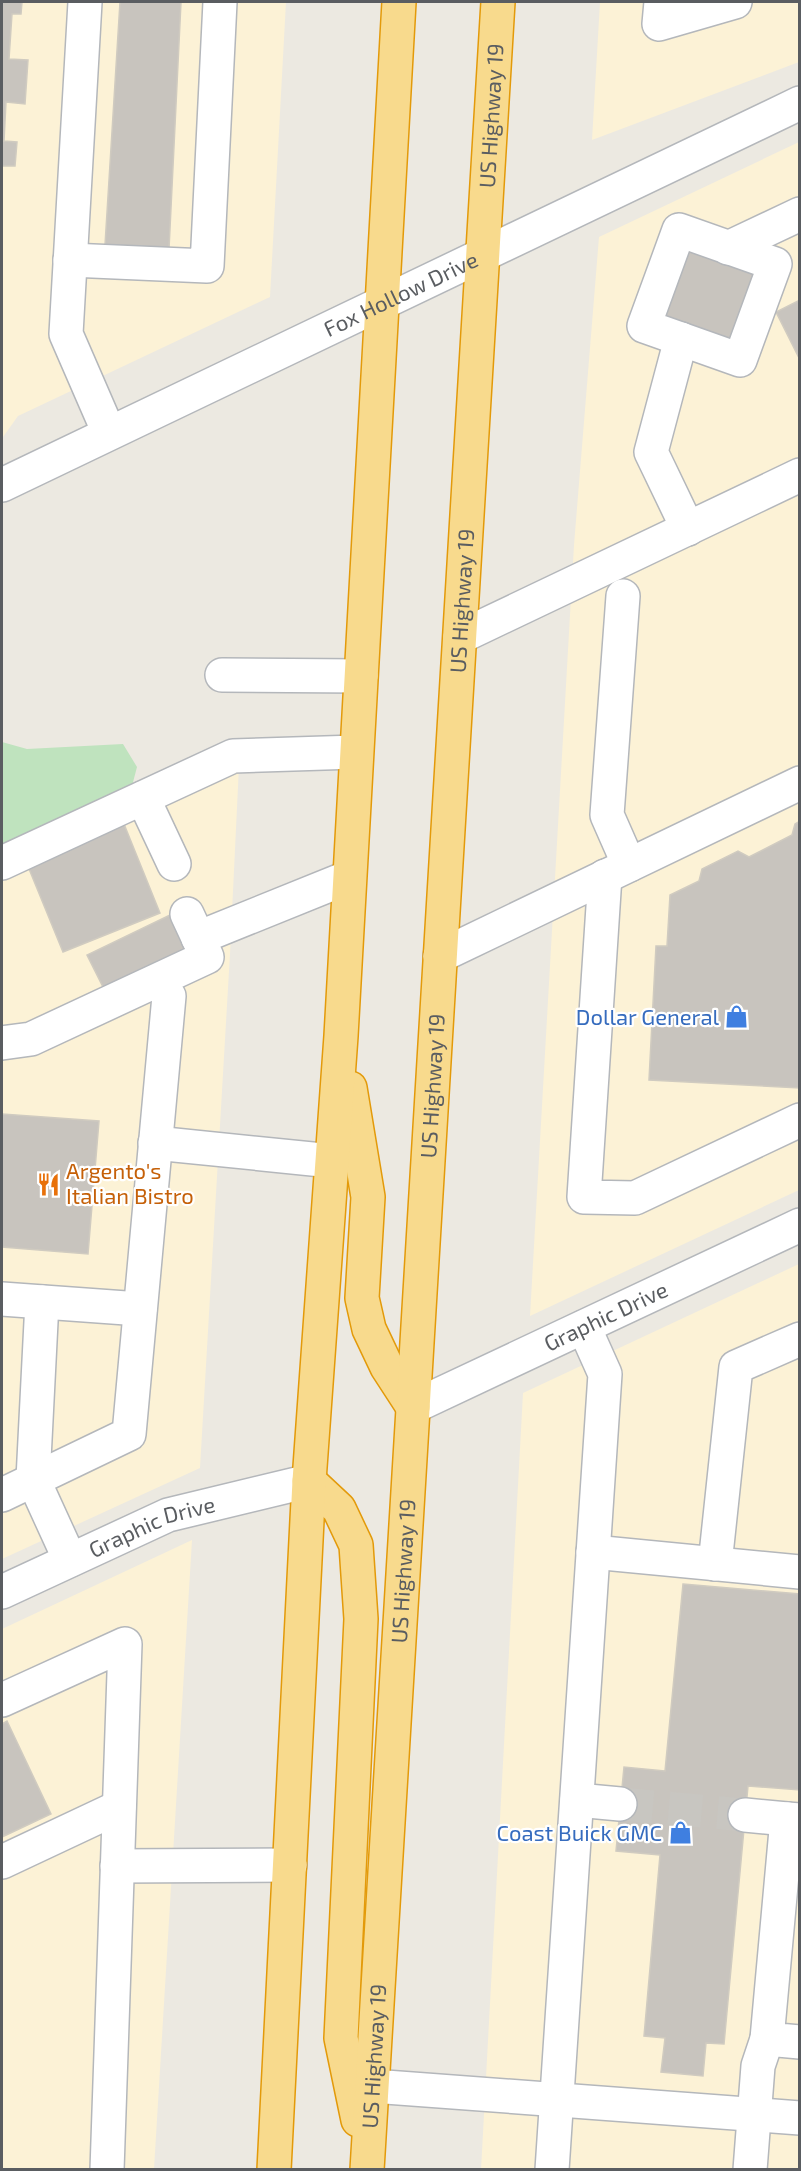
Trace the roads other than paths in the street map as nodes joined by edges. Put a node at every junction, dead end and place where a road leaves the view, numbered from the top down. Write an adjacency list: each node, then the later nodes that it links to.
1 (85, 2): 11 (street)
2 (220, 2): 11 (street)
3 (399, 2): 12 (highway)
4 (498, 2): 10 (highway, US Highway 19)
5 (661, 2): 6 (street)
6 (735, 2)
7 (800, 103): 10 (street, Fox Hollow Drive)
8 (800, 214): 9 (street)
9 (728, 248): 13 (street); 13 (street)
10 (483, 254): 12 (street, Fox Hollow Drive); 19 (highway, US Highway 19)
11 (70, 260): 14 (street)
12 (381, 302): 14 (street, Fox Hollow Drive); 21 (highway)
13 (681, 339): 17 (street)
14 (109, 433): 16 (street, Fox Hollow Drive)
15 (800, 475): 17 (street)
16 (2, 485)
17 (688, 529): 19 (street)
18 (623, 596): 27 (street)
19 (460, 637): 29 (highway, US Highway 19)
20 (222, 675): 21 (street)
21 (360, 676): 22 (highway)
22 (356, 752): 24 (street); 28 (highway)
23 (800, 783): 27 (street)
24 (143, 798): 25 (street); 26 (street)
25 (2, 863)
26 (174, 864)
27 (617, 871): 29 (street); 33 (street)
28 (349, 877): 31 (highway); 32 (street)
29 (440, 956): 42 (highway, US Highway 19)
30 (169, 996): 34 (street)
31 (341, 1036): 35 (highway); 42 (highway)
32 (2, 1043)
33 (800, 1120)
34 (155, 1143): 35 (street); 39 (street)
35 (332, 1161): 44 (highway)
36 (800, 1226): 40 (street, Graphic Drive)
37 (2, 1299): 38 (street)
38 (42, 1302): 39 (street); 43 (street)
39 (140, 1309): 43 (street)
40 (584, 1327): 42 (street, Graphic Drive); 46 (street)
41 (800, 1339): 48 (street)
42 (413, 1407): 62 (highway, US Highway 19)
43 (33, 1479): 45 (street); 47 (street)
44 (309, 1481): 47 (street, Graphic Drive); 58 (highway); 66 (highway)
45 (2, 1495)
46 (593, 1552): 48 (street); 52 (street)
47 (70, 1560): 50 (street, Graphic Drive)
48 (715, 1564): 49 (street)
49 (800, 1572)
50 (2, 1592)
51 (2, 1700): 54 (street)
52 (577, 1800): 53 (street); 63 (street)
53 (620, 1804)
54 (119, 1807): 57 (street); 59 (street)
55 (745, 1815): 56 (street)
56 (793, 1820): 60 (street)
57 (2, 1862)
58 (290, 1865): 59 (street); 68 (highway)
59 (117, 1866): 67 (street)
60 (767, 2039): 61 (street); 64 (street)
61 (800, 2042)
62 (372, 2086): 63 (street); 66 (highway, US Highway 19)
63 (556, 2100): 64 (street); 69 (street)
64 (754, 2115): 65 (street); 70 (street)
65 (800, 2118)
66 (367, 2166)
67 (106, 2169)
68 (274, 2169)
69 (552, 2169)
70 (750, 2169)

